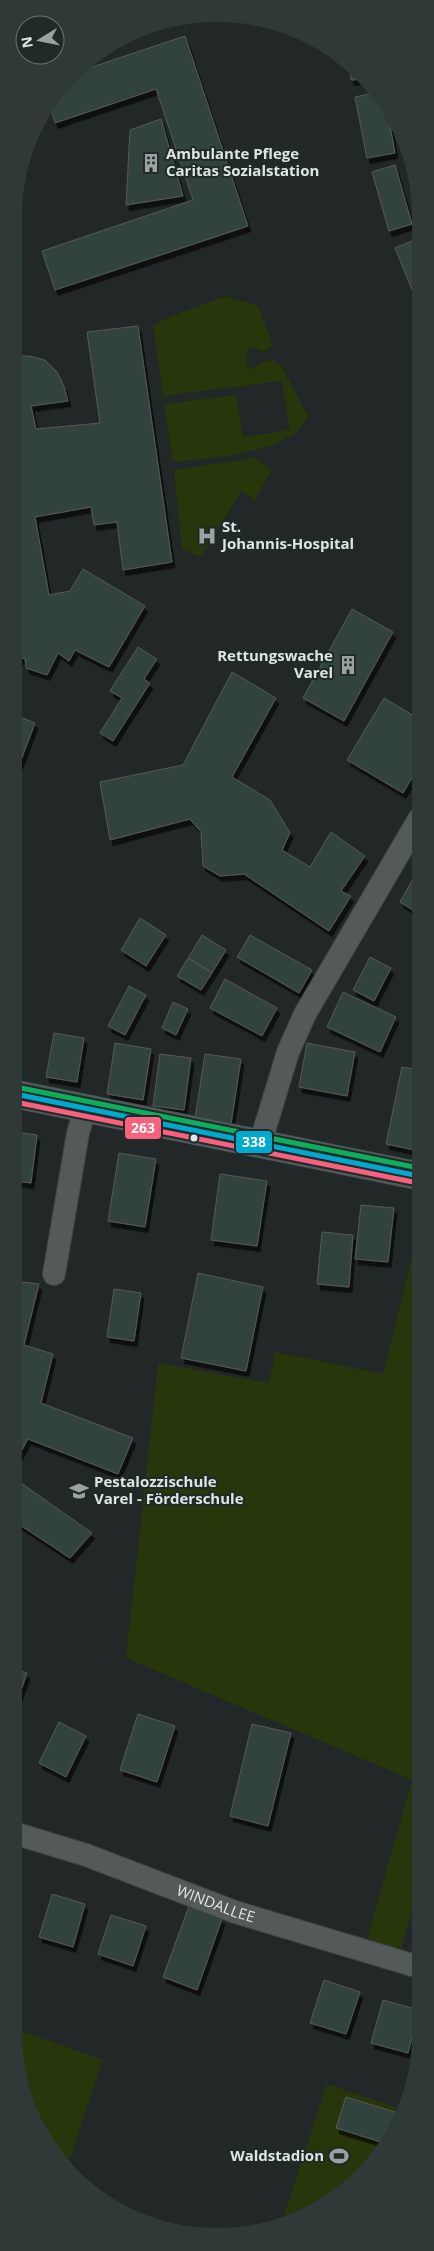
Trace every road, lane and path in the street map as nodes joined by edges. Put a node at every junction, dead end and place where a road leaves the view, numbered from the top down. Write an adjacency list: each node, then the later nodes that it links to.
1 (412, 831): 4 (street)
2 (22, 1096): 3 (main road)
3 (85, 1109): 4 (main road); 6 (street)
4 (260, 1144): 5 (main road)
5 (412, 1175)
6 (54, 1274)
7 (22, 1835): 8 (street, WINDALLEE)
8 (412, 1965)

